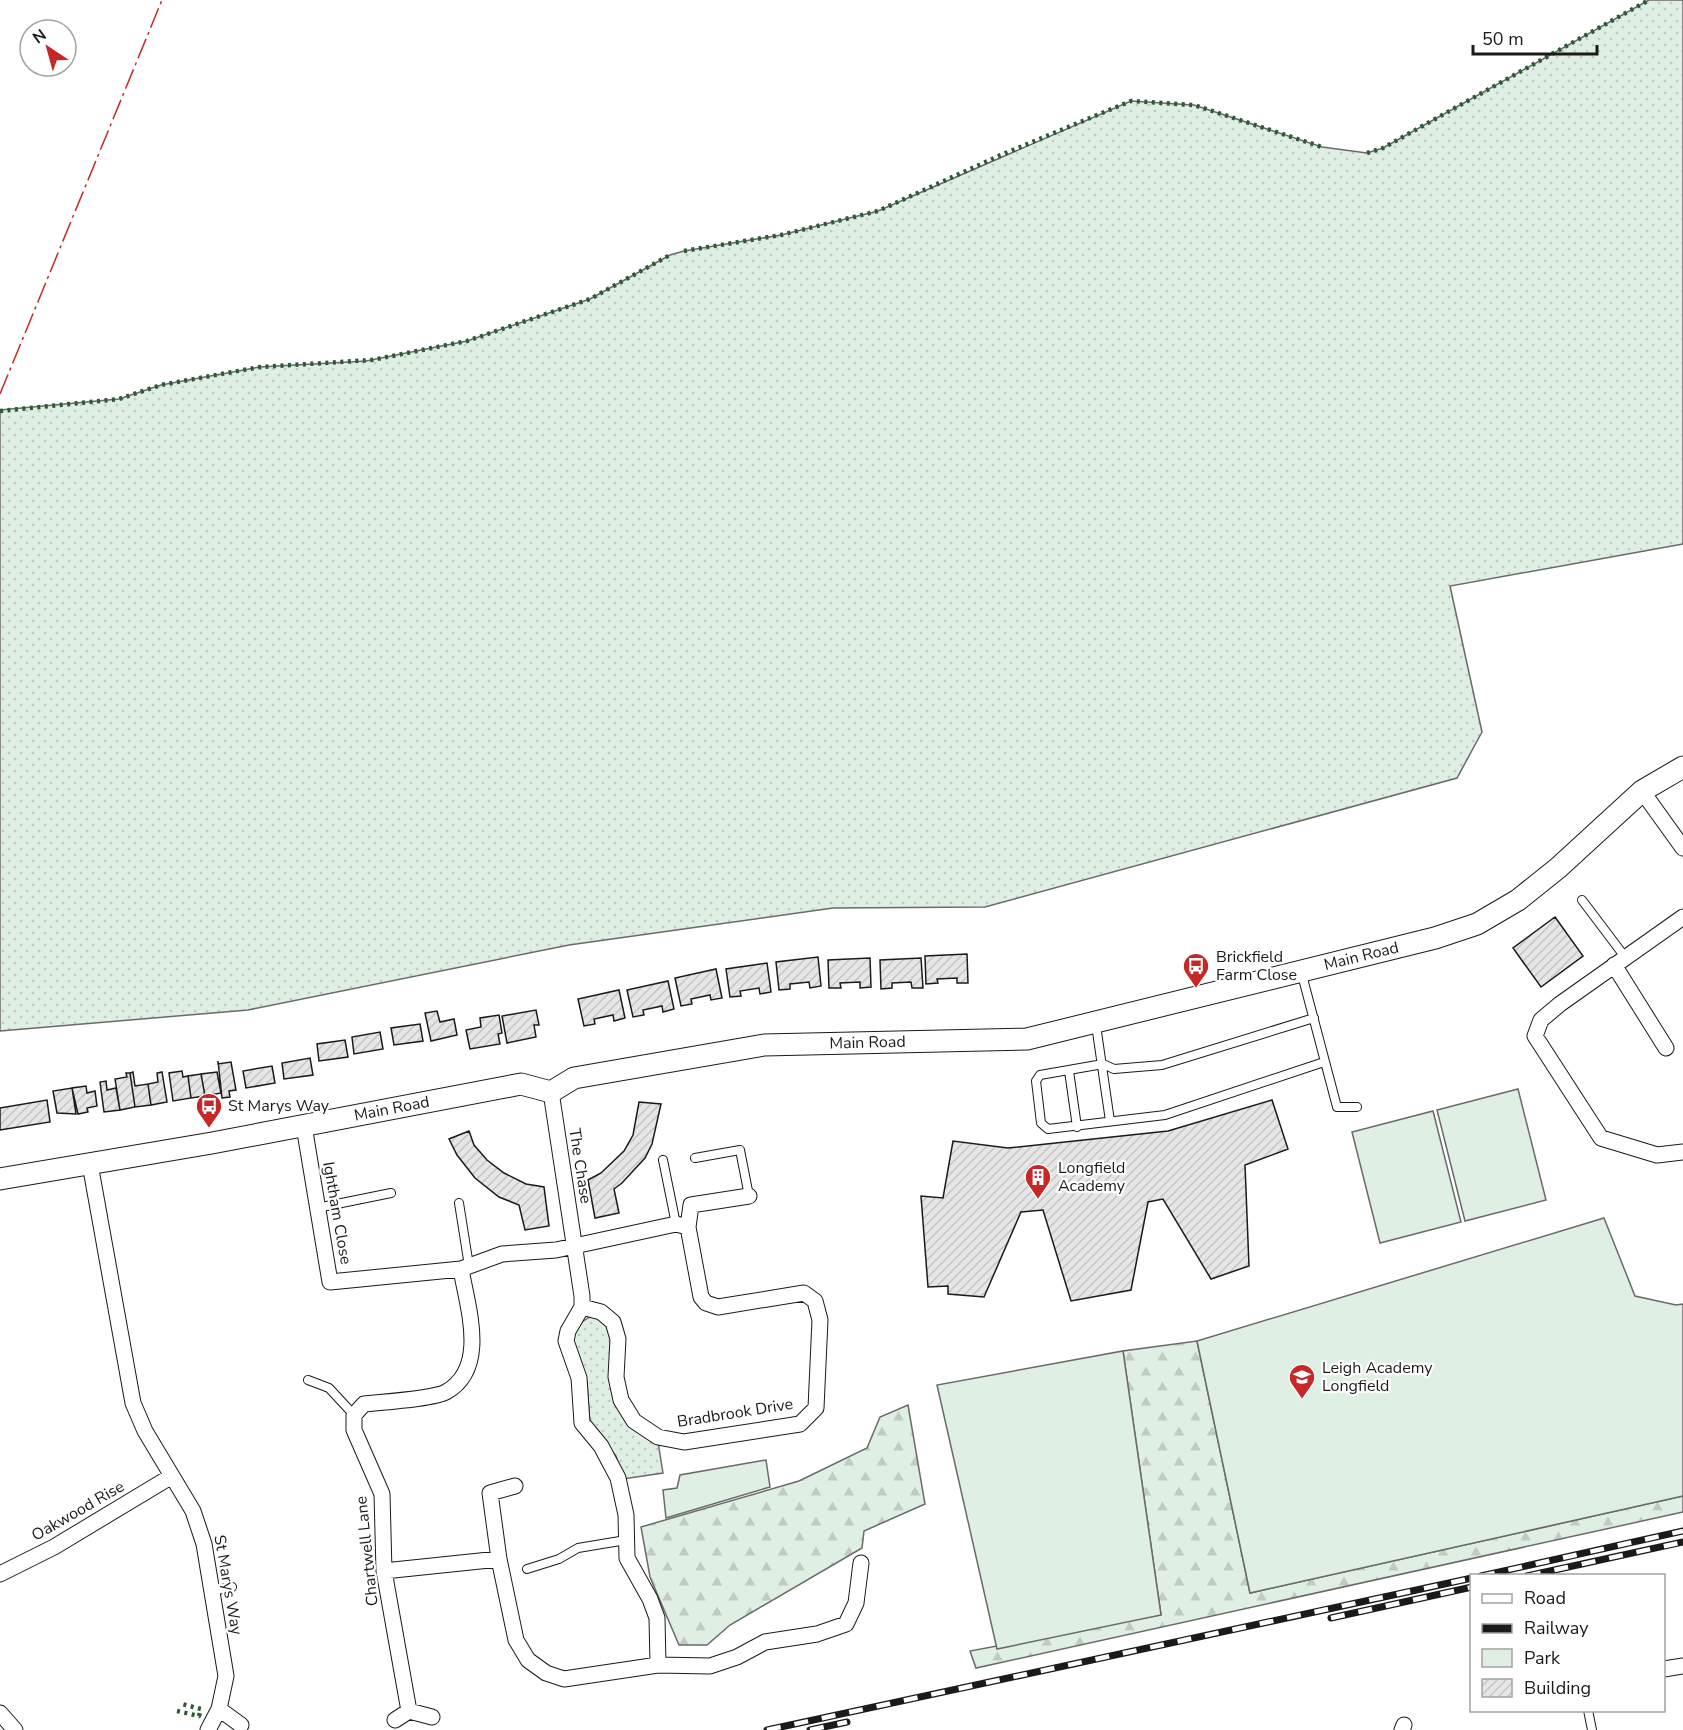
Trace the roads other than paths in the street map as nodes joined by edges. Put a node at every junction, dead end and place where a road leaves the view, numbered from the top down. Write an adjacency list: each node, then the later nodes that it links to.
1 (1683, 767): 2 (main road, Main Road)
2 (1642, 791): 3 (street); 7 (main road, Main Road)
3 (1683, 848)
4 (1582, 900): 6 (lane)
5 (1683, 917): 6 (street)
6 (1619, 961): 10 (street); 19 (street)
7 (1301, 970): 8 (lane); 9 (main road, Main Road)
8 (1314, 1018): 11 (lane); 12 (lane)
9 (1096, 1023): 12 (lane); 14 (main road, Main Road)
10 (1666, 1048)
11 (1324, 1062): 15 (lane); 16 (lane)
12 (1102, 1064): 13 (lane); 16 (lane)
13 (1069, 1071): 18 (lane); 18 (lane)
14 (550, 1092): 17 (main road, Main Road); 29 (street, The Chase)
15 (1357, 1107)
16 (1110, 1121): 18 (lane)
17 (304, 1126): 22 (main road, Main Road); 27 (street, Ightham Close)
18 (1077, 1127)
19 (1683, 1152)
20 (695, 1158): 25 (lane)
21 (663, 1160): 28 (lane)
22 (90, 1164): 23 (main road, Main Road); 34 (street, St Marys Way)
23 (0, 1179)
24 (391, 1193): 27 (lane)
25 (749, 1196): 28 (street)
26 (459, 1203): 30 (lane)
27 (317, 1208): 30 (street, Ightham Close)
28 (682, 1225): 29 (street); 31 (street, Bradbrook Drive)
29 (574, 1246): 30 (street); 31 (street, The Chase)
30 (465, 1267): 33 (street)
31 (582, 1307): 36 (street)
32 (308, 1380): 33 (lane)
33 (354, 1415): 40 (street, Chartwell Lane)
34 (172, 1476): 41 (street, Oakwood Rise); 43 (street, St Marys Way)
35 (515, 1486): 37 (street)
36 (626, 1540): 39 (lane); 44 (street)
37 (499, 1559): 40 (street); 44 (street)
38 (861, 1563): 44 (street)
39 (527, 1569)
40 (384, 1571): 48 (street, Chartwell Lane)
41 (0, 1575)
42 (232, 1587): 43 (lane)
43 (212, 1591): 47 (street, St Marys Way)
44 (658, 1665)
45 (1683, 1666): 46 (street)
46 (1665, 1669)
47 (219, 1709): 53 (street); 55 (street, St Marys Way)
48 (410, 1711): 51 (street); 52 (street)
49 (1588, 1712): 56 (lane)
50 (0, 1713): 54 (street)
51 (432, 1717)
52 (394, 1720)
53 (241, 1725)
54 (15, 1730)
55 (208, 1730)
56 (1592, 1730)

